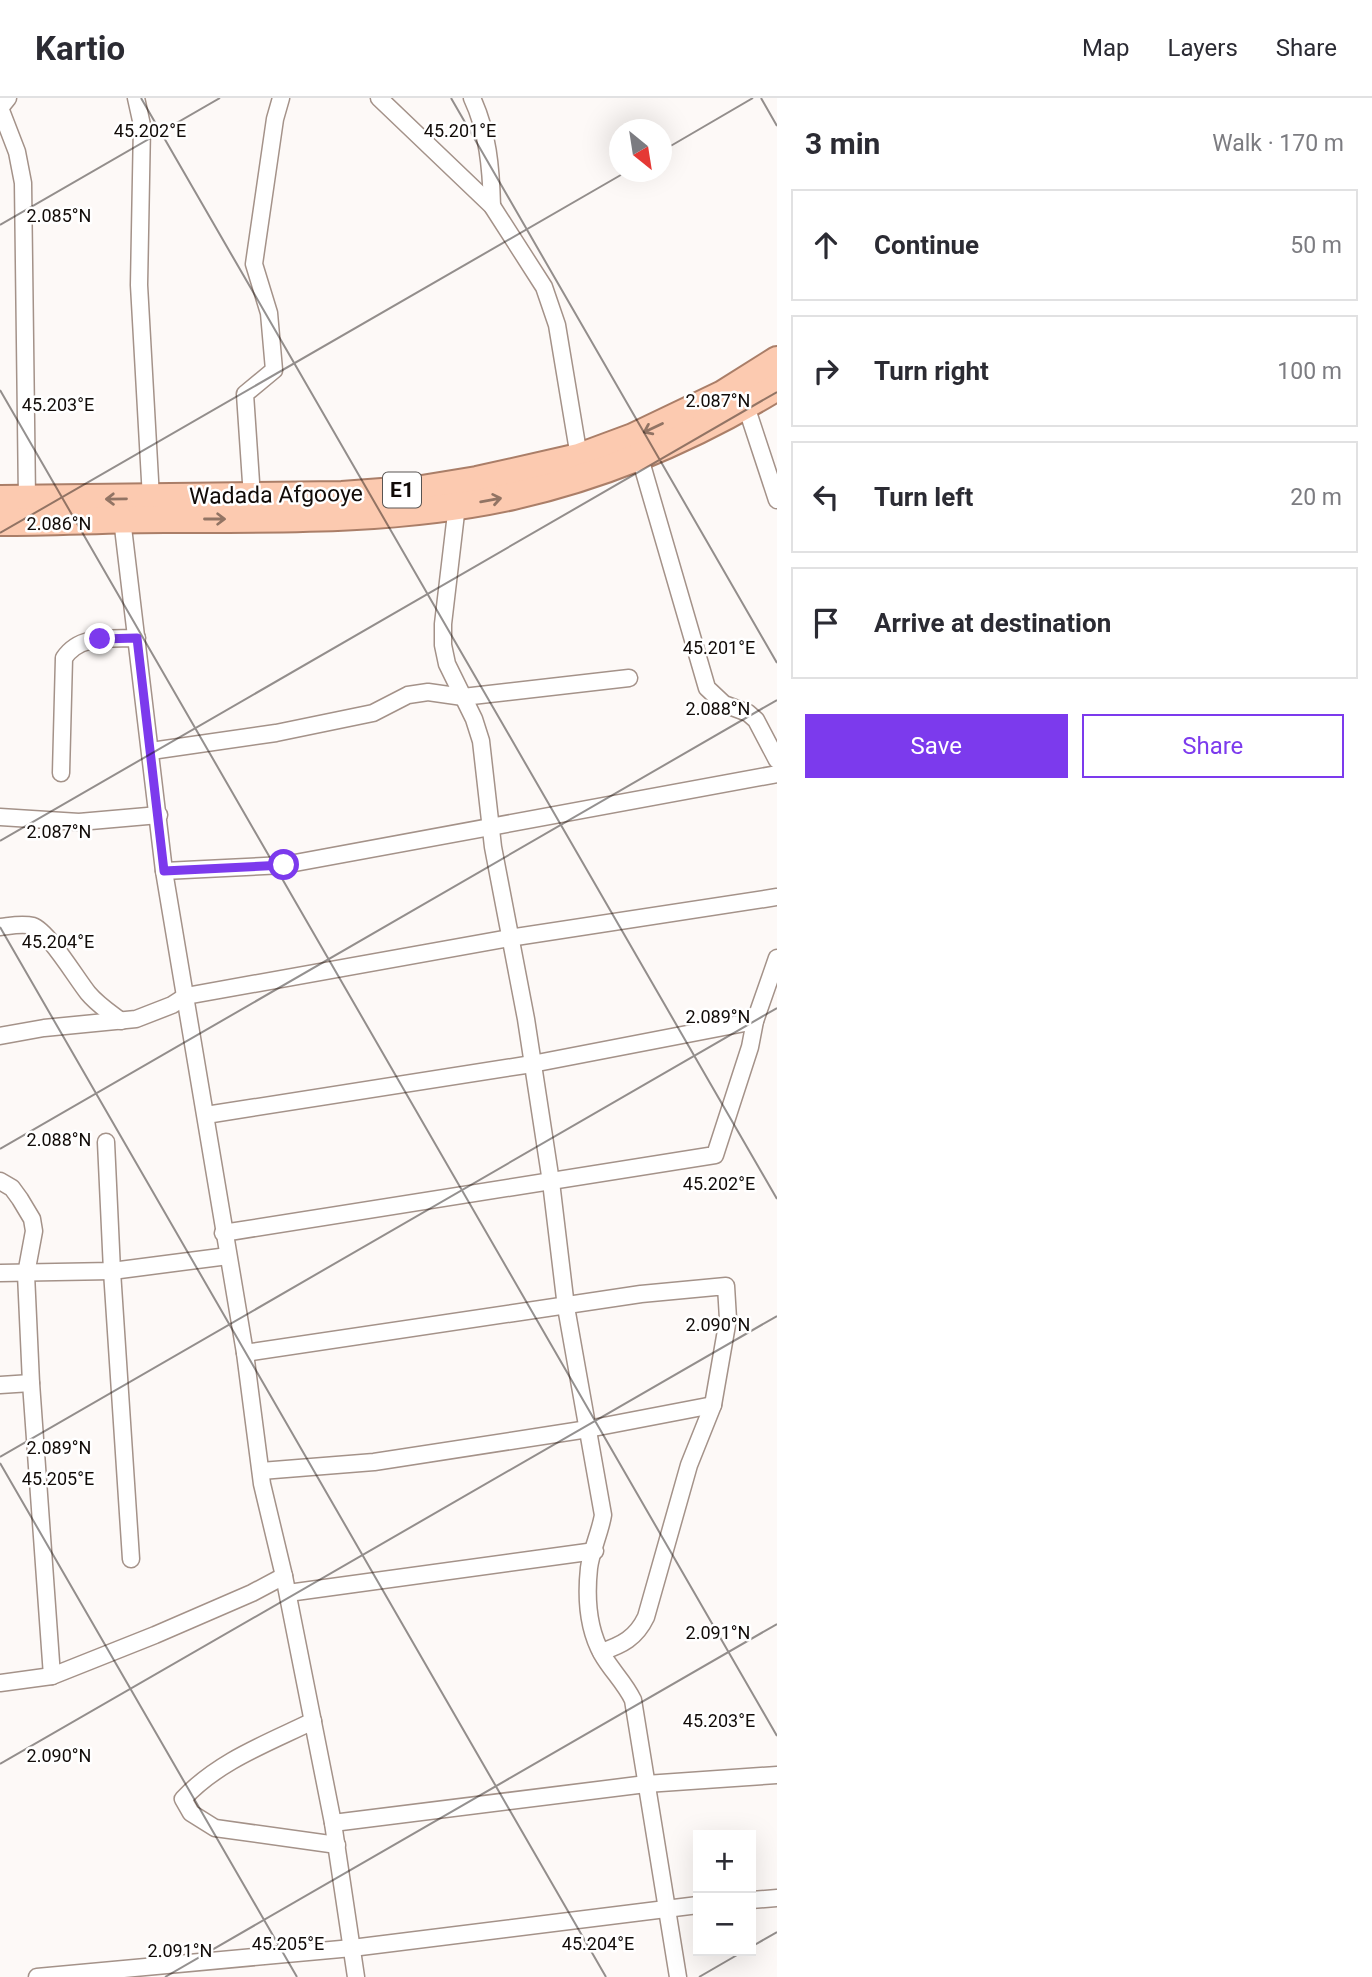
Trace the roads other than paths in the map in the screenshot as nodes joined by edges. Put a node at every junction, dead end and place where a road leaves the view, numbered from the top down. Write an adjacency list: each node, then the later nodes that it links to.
1 (8, 98): 15 (street)
2 (136, 98): 13 (street)
3 (281, 98): 12 (street)
4 (379, 98): 6 (street)
5 (472, 98): 6 (street)
6 (492, 206): 10 (street)
7 (777, 360): 10 (highway, Wadada Afgooye / E1, one-way to 10)
8 (777, 387): 9 (highway, Wadada Afgooye / E1)
9 (746, 405): 11 (highway, Wadada Afgooye / E1); 16 (street)
10 (579, 457): 12 (highway, Wadada Afgooye / E1)
11 (639, 458): 17 (highway, Wadada Afgooye / E1, one-way to 11); 24 (street)
12 (252, 497): 13 (highway, Wadada Afgooye / E1)
13 (151, 498): 15 (highway, Wadada Afgooye / E1, one-way to 15)
14 (0, 499): 15 (highway, Wadada Afgooye / E1)
15 (27, 499)
16 (777, 500)
17 (457, 505): 18 (highway, Wadada Afgooye / E1, one-way to 17); 22 (street)
18 (122, 519): 19 (highway, Wadada Afgooye / E1); 20 (street)
19 (0, 522)
20 (137, 638): 23 (street); 25 (street)
21 (629, 678): 22 (street)
22 (463, 697): 23 (street); 29 (street)
23 (151, 751): 27 (street)
24 (777, 760)
25 (61, 773)
26 (777, 774): 29 (street)
27 (159, 815): 28 (street); 30 (street)
28 (0, 817)
29 (491, 828): 30 (street); 33 (street)
30 (164, 871): 35 (street)
31 (777, 897): 33 (street)
32 (0, 927): 36 (street)
33 (509, 938): 35 (street); 39 (street)
34 (777, 958): 37 (street)
35 (186, 996): 36 (street); 40 (street)
36 (121, 1021): 38 (street)
37 (755, 1021): 39 (street); 43 (street)
38 (0, 1036)
39 (532, 1064): 40 (street); 43 (street)
40 (206, 1115): 44 (street)
41 (106, 1142): 46 (street)
42 (0, 1181): 48 (street)
43 (551, 1182): 44 (street); 49 (street)
44 (223, 1233): 45 (street)
45 (228, 1256): 46 (street); 50 (street)
46 (112, 1271): 48 (street); 57 (street)
47 (0, 1273): 48 (street)
48 (26, 1274): 51 (street)
49 (566, 1307): 50 (street); 53 (street); 54 (street)
50 (245, 1353): 55 (street)
51 (31, 1383): 52 (street); 61 (street)
52 (0, 1385)
53 (713, 1405): 54 (street); 60 (street)
54 (588, 1429): 55 (street); 56 (street)
55 (261, 1471): 58 (street)
56 (595, 1551): 59 (street); 60 (street)
57 (131, 1559)
58 (284, 1576): 59 (street); 61 (street)
59 (288, 1593): 63 (street)
60 (601, 1653): 65 (street)
61 (52, 1676): 62 (street)
62 (0, 1683)
63 (313, 1721): 66 (street); 67 (street)
64 (777, 1775): 65 (street)
65 (646, 1784): 66 (street); 71 (street)
66 (333, 1823): 67 (street)
67 (337, 1845): 72 (street)
68 (777, 1898): 69 (street)
69 (756, 1900)
70 (693, 1906): 71 (street)
71 (667, 1909): 72 (street); 75 (street)
72 (352, 1948): 73 (street); 74 (street)
73 (37, 1977)
74 (356, 1977)
75 (678, 1977)

